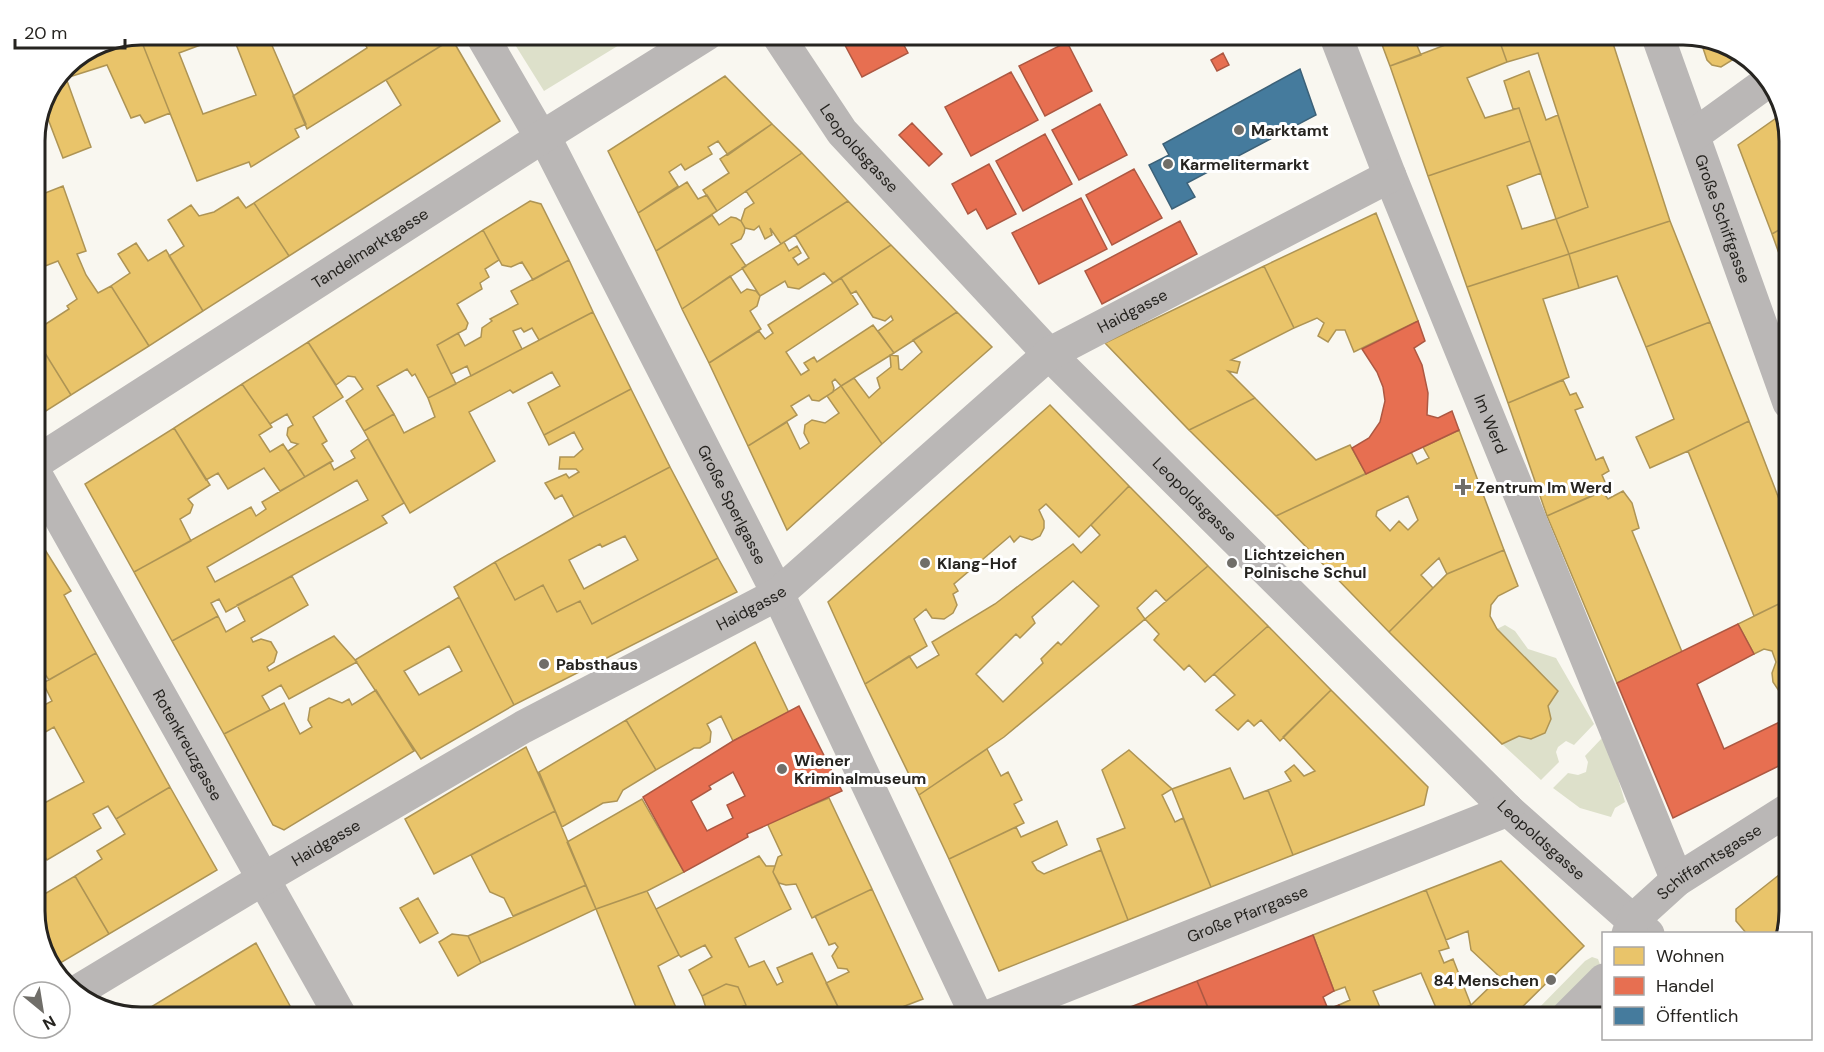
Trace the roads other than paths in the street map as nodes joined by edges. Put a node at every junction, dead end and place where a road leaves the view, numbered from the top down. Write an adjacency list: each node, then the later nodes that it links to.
1 (487, 45): 8 (street, Große Sperlgasse)
2 (689, 45): 8 (street, Tandelmarktgasse)
3 (784, 45): 10 (street, Leopoldsgasse)
4 (1339, 45): 9 (street, Im Werd)
5 (1661, 45): 7 (street, Große Schiffgasse)
6 (1762, 86): 7 (street)
7 (1694, 135): 11 (street, Große Schiffgasse)
8 (544, 136): 12 (street, Tandelmarktgasse); 14 (street, Große Sperlgasse)
9 (1390, 176): 10 (street, Haidgasse); 18 (street, Im Werd)
10 (1049, 354): 14 (street, Haidgasse); 15 (street, Leopoldsgasse)
11 (1779, 373)
12 (45, 458)
13 (45, 491): 17 (street, Rotenkreuzgasse)
14 (778, 594): 17 (street, Haidgasse); 23 (street, Große Sperlgasse)
15 (1508, 810): 19 (street, Leopoldsgasse); 24 (street, Große Pfarrgasse)
16 (1779, 816): 18 (street, Schiffamtsgasse)
17 (263, 879): 21 (street, Haidgasse); 22 (street, Rotenkreuzgasse)
18 (1677, 880): 19 (street, Schiffamtsgasse)
19 (1637, 929)
20 (1602, 982): 25 (street)
21 (84, 987)
22 (335, 1007)
23 (972, 1007)
24 (1012, 1007)
25 (1578, 1007)

